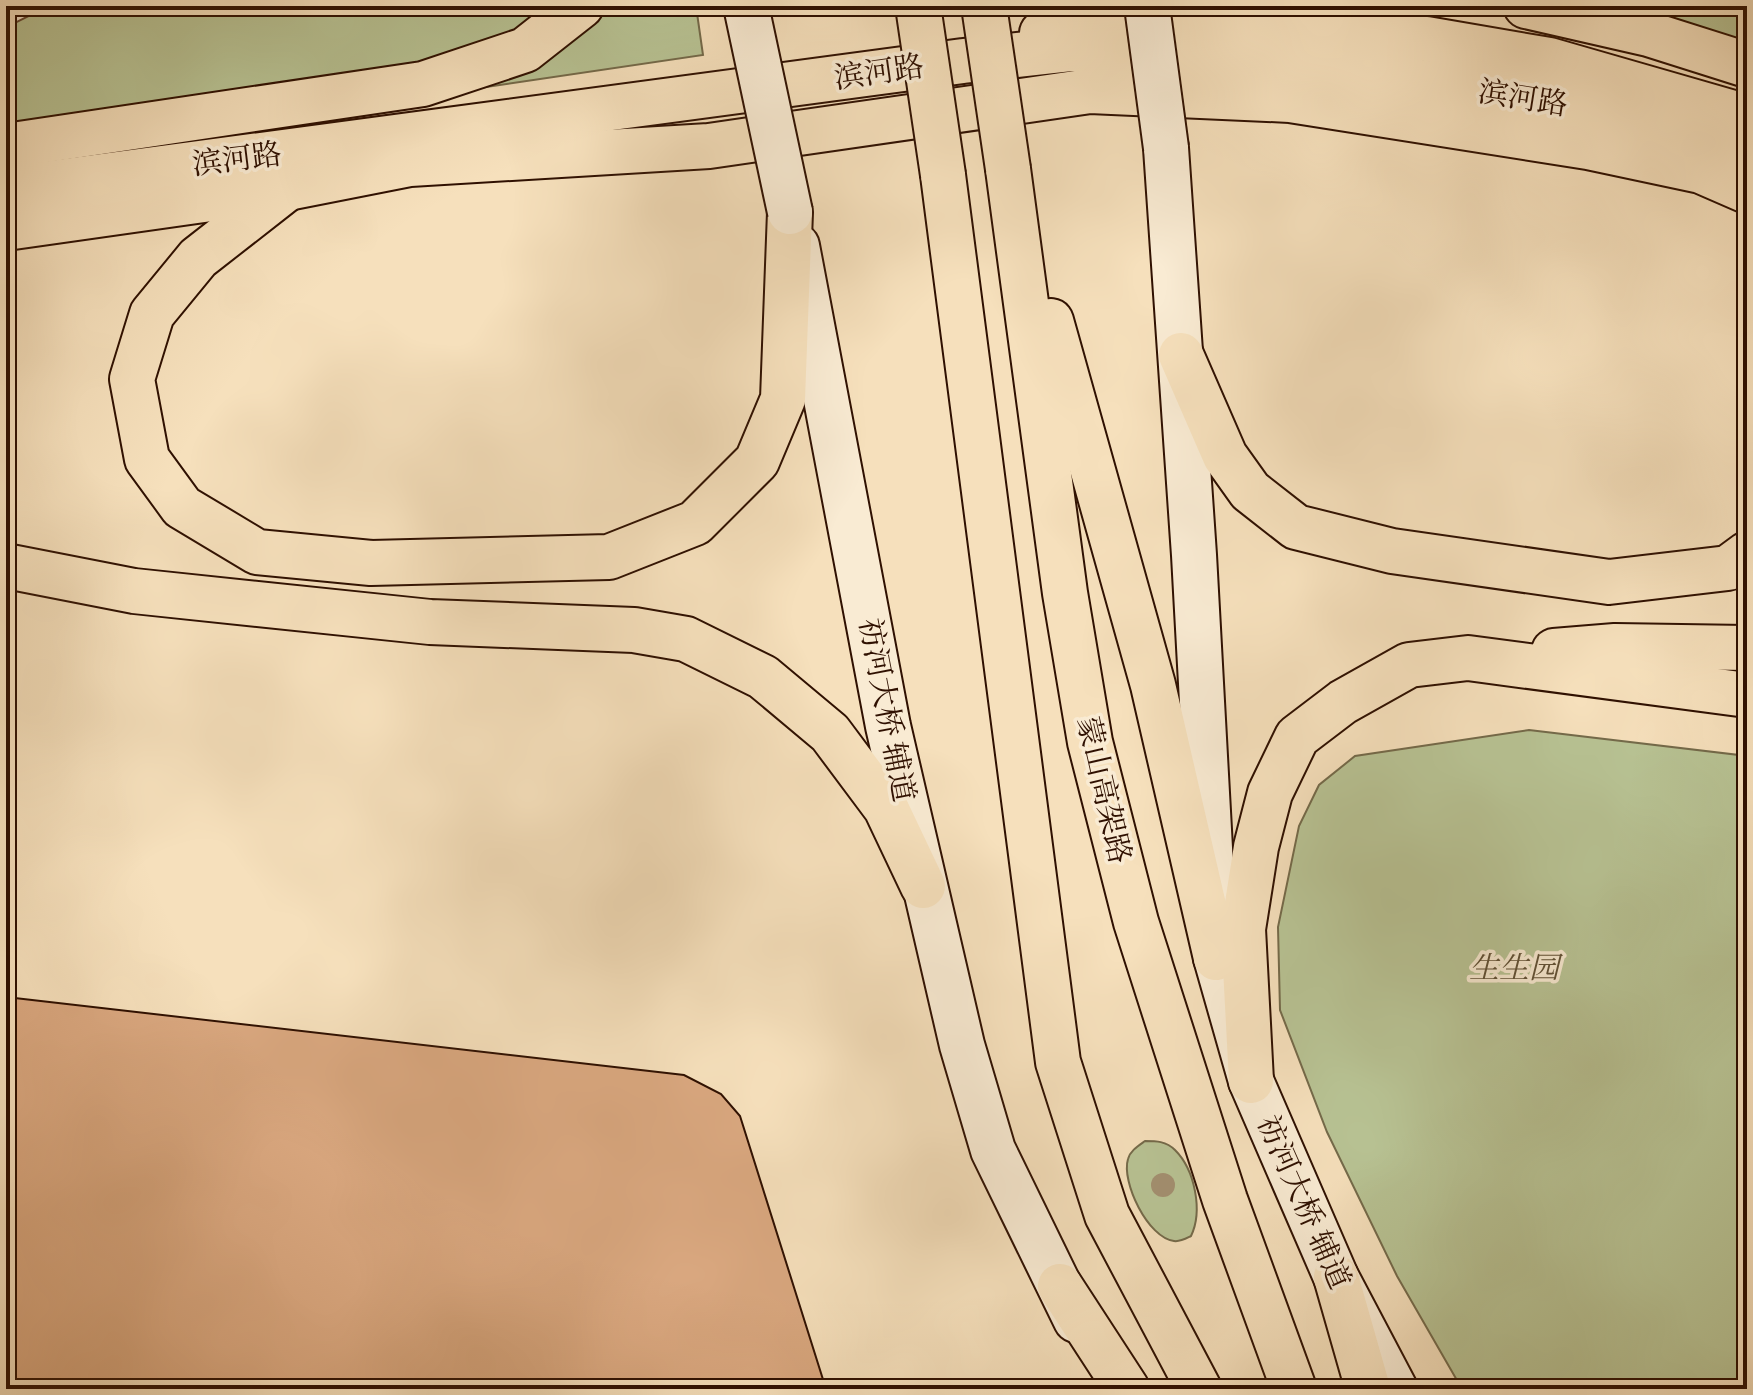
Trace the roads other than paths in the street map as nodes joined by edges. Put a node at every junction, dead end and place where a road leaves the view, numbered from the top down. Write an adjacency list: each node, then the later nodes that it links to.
1 (24, 6): 8 (lane)
2 (581, 6): 12 (main road)
3 (746, 6): 20 (main road, 祊河大桥 辅道, bridge)
4 (918, 6): 35 (main road, bridge)
5 (984, 6): 14 (main road, bridge)
6 (1147, 6): 22 (main road, 祊河大桥 辅道, bridge)
7 (1526, 6): 10 (main road)
8 (6, 15)
9 (963, 61): 11 (main road); 13 (main road, 滨河路); 17 (main road, 滨河路)
10 (1747, 65)
11 (1747, 117)
12 (6, 146)
13 (1747, 155)
14 (1008, 169): 29 (main road); 36 (main road, 蒙山高架路)
15 (1701, 171): 16 (main road, 滨河路); 18 (main road, 滨河路); 19 (main road)
16 (288, 188): 20 (main road); 21 (main road, 滨河路)
17 (6, 189)
18 (1747, 191)
19 (1747, 204)
20 (790, 212): 28 (main road, 祊河大桥 辅道)
21 (6, 228)
22 (1181, 355): 23 (main road); 29 (main road, 祊河大桥 辅道)
23 (1747, 554)
24 (6, 566): 28 (main road)
25 (1747, 648): 26 (main road)
26 (1468, 658): 27 (main road); 30 (main road)
27 (1747, 695)
28 (923, 886): 32 (main road, 祊河大桥 辅道)
29 (1216, 958): 30 (main road, 祊河大桥 辅道)
30 (1251, 1081): 31 (main road, 祊河大桥 辅道)
31 (1336, 1277): 37 (main road); 38 (main road, 祊河大桥 辅道)
32 (1060, 1286): 33 (main road, 祊河大桥 辅道); 34 (main road)
33 (1108, 1389)
34 (1127, 1389)
35 (1199, 1389)
36 (1294, 1389)
37 (1368, 1389)
38 (1395, 1389)

